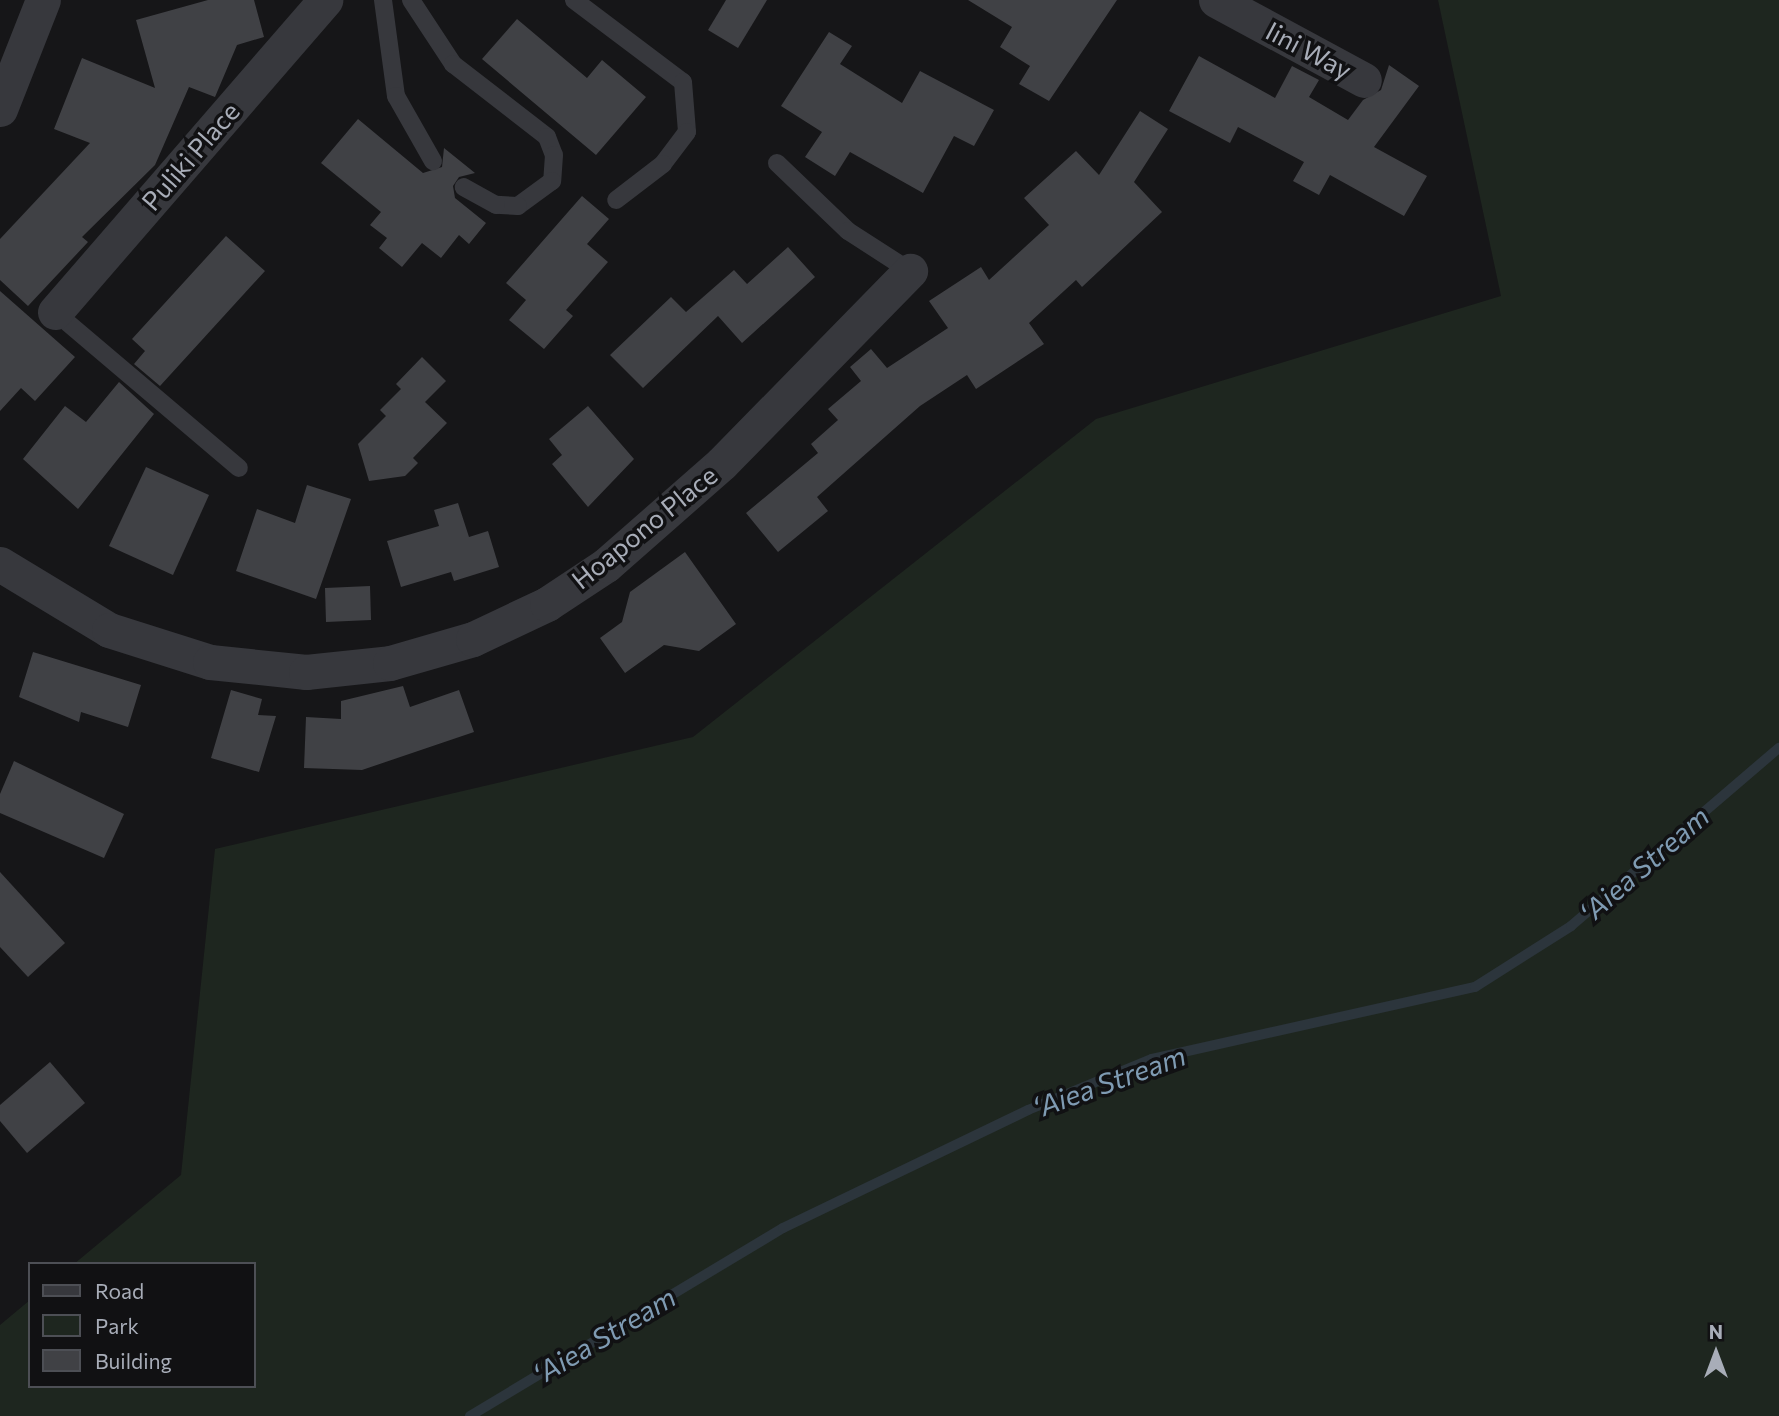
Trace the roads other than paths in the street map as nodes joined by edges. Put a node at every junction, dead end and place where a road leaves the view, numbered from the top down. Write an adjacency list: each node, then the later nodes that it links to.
1 (43, 0): 8 (street)
2 (325, 0): 14 (street, Puliki Place)
3 (383, 0): 9 (lane)
4 (411, 0): 11 (lane)
5 (574, 0): 12 (lane)
6 (1216, 0): 7 (street, Iini Way)
7 (1364, 80)
8 (0, 109)
9 (433, 161)
10 (777, 163): 13 (lane)
11 (464, 187)
12 (616, 200)
13 (910, 271): 16 (street, Hoapono Place)
14 (55, 312): 15 (lane)
15 (239, 468)
16 (0, 564)

